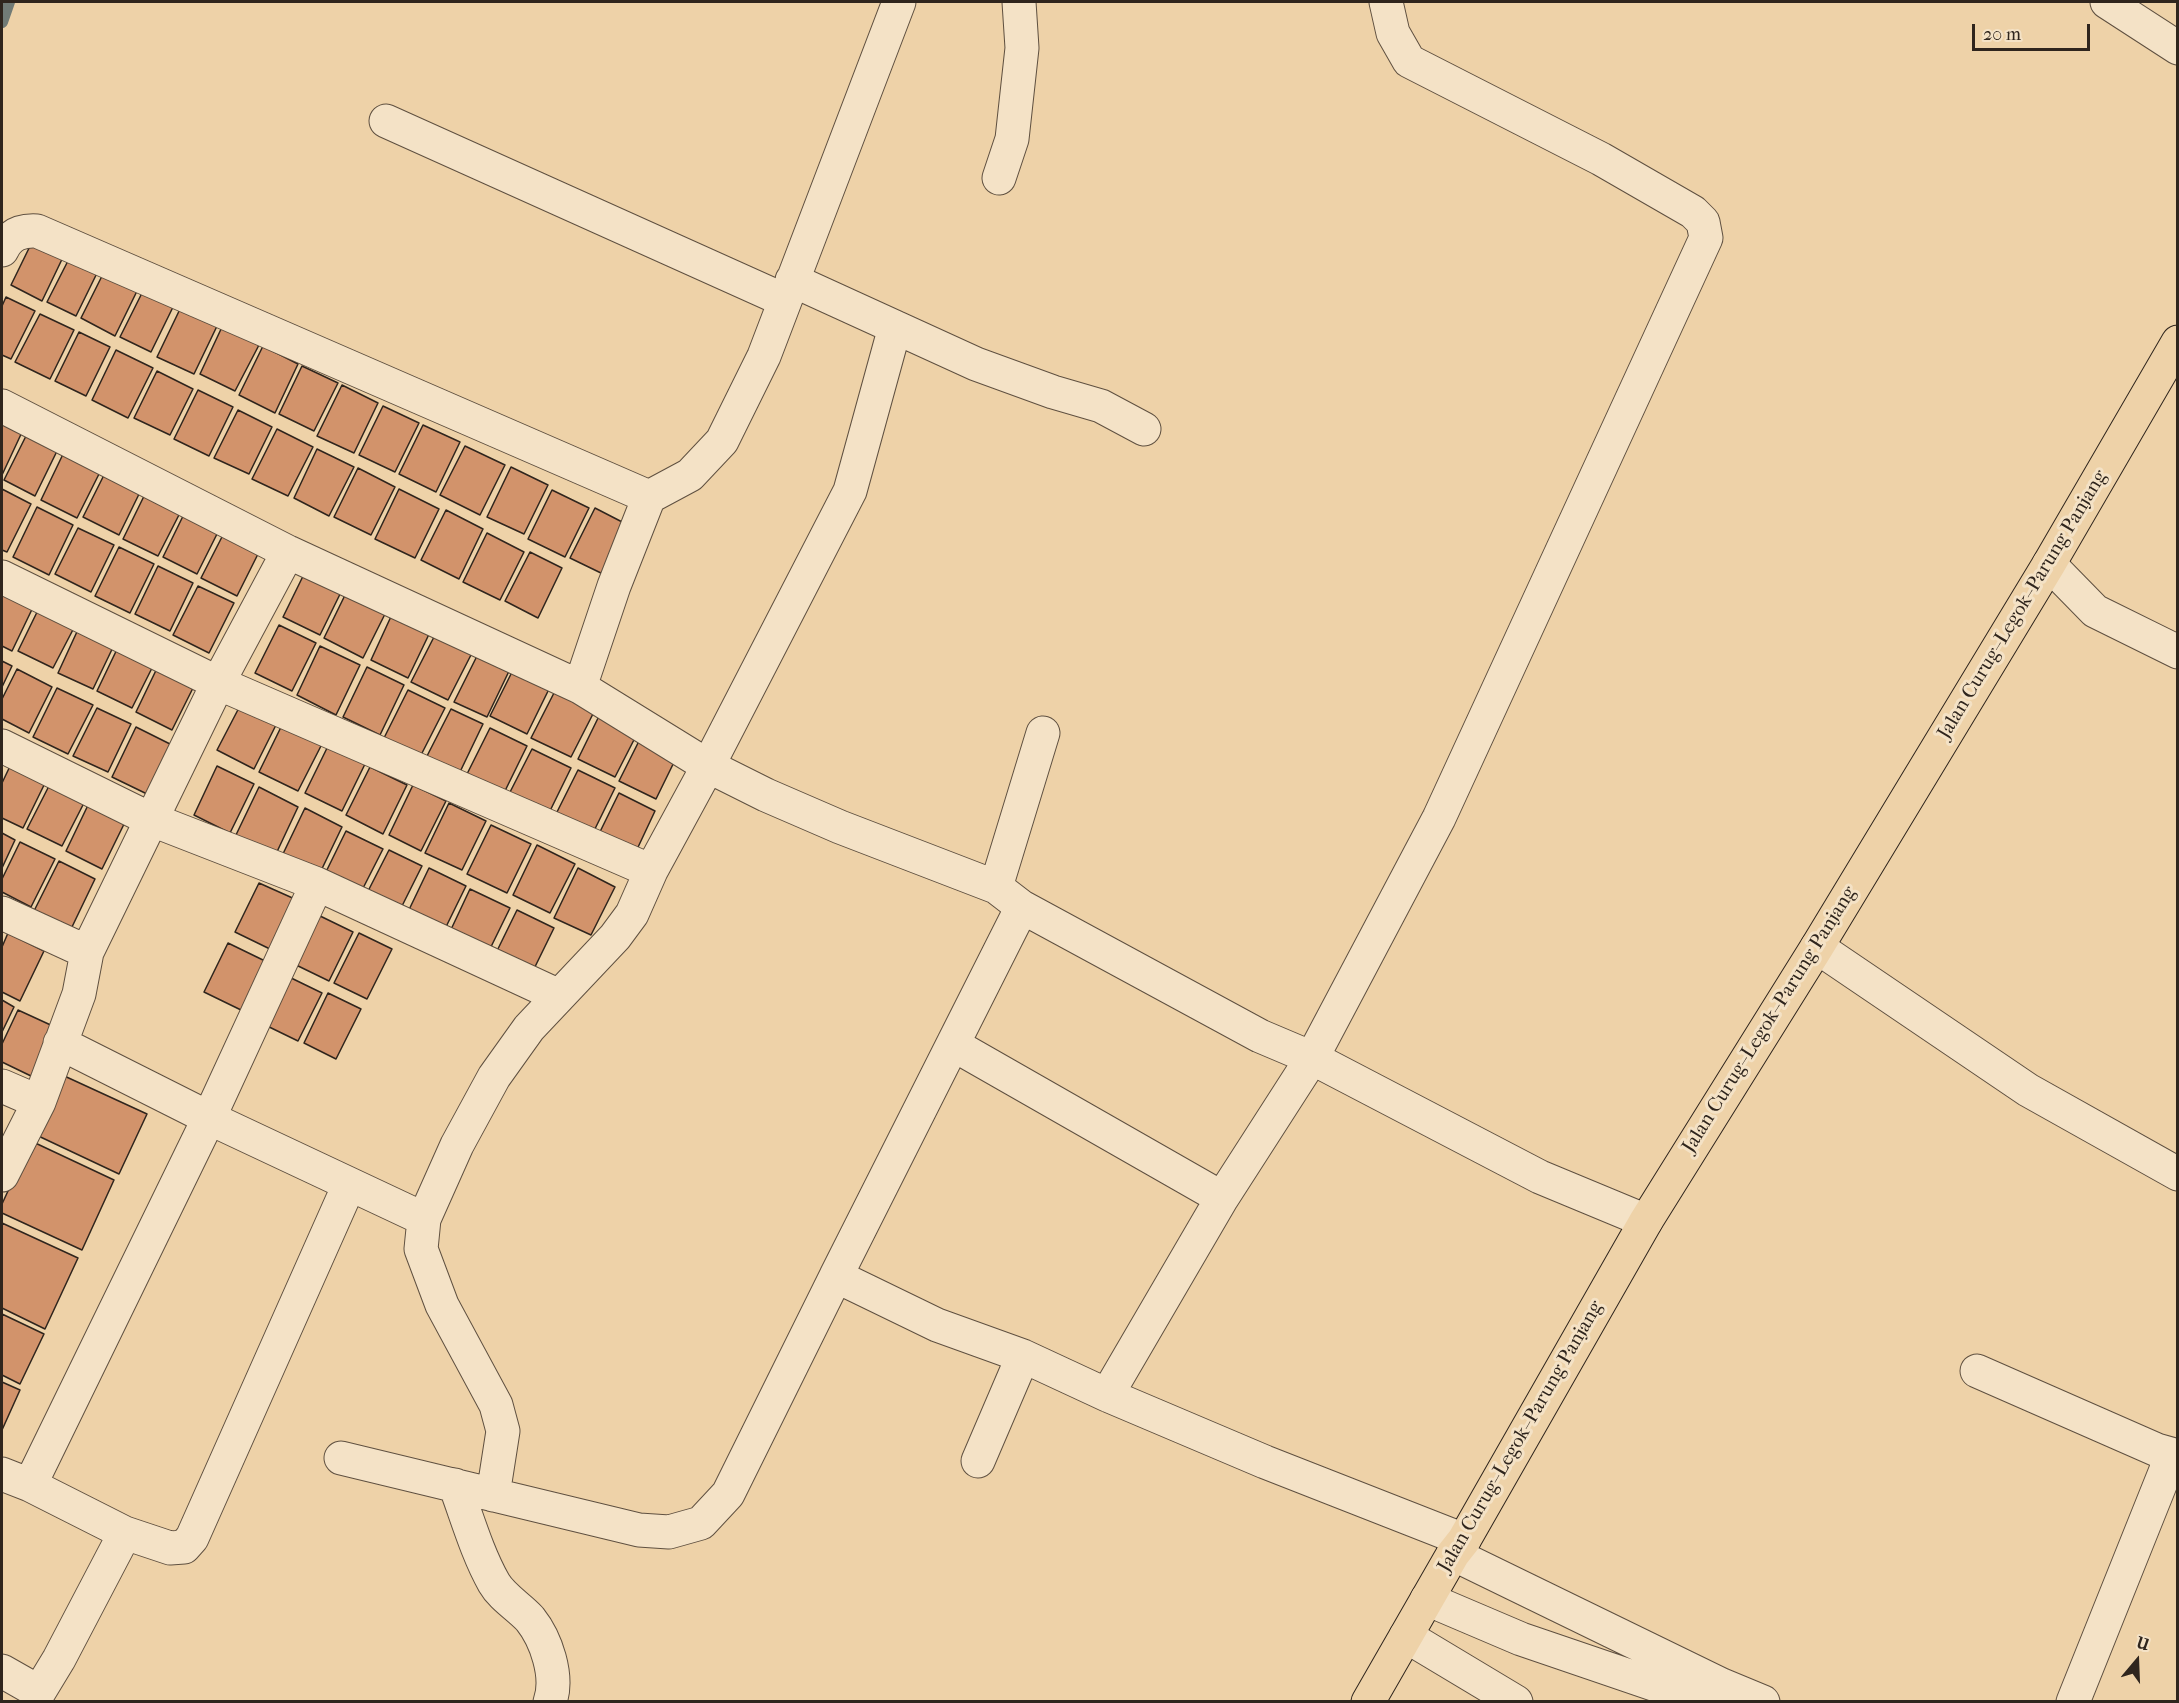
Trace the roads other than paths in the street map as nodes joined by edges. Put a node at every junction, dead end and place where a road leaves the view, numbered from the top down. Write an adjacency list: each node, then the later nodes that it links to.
1 (899, 2): 9 (street)
2 (1018, 2): 7 (street)
3 (1386, 2): 35 (street)
4 (2108, 2): 5 (street)
5 (2178, 48)
6 (386, 121): 9 (street)
7 (999, 178)
8 (2, 250): 14 (street)
9 (788, 290): 10 (street); 14 (street)
10 (896, 327): 13 (street); 23 (street)
11 (2178, 342): 16 (main road, Jalan Curug–Legok–Parung Panjang)
12 (2, 406): 15 (street)
13 (1144, 429)
14 (649, 497): 20 (street)
15 (288, 552): 19 (street); 20 (street)
16 (2049, 564): 18 (street); 30 (main road, Jalan Curug–Legok–Parung Panjang)
17 (2, 577): 19 (street)
18 (2178, 652)
19 (218, 683): 24 (street); 25 (street)
20 (580, 687): 23 (street)
21 (1043, 733): 27 (street)
22 (2, 746): 24 (street)
23 (708, 766): 25 (street); 27 (street)
24 (150, 819): 26 (street); 31 (street)
25 (651, 871): 32 (street)
26 (317, 884): 32 (street); 38 (street)
27 (996, 888): 28 (street)
28 (1022, 907): 34 (street); 35 (street)
29 (2, 913): 31 (street)
30 (1817, 947): 39 (street); 44 (main road, Jalan Curug–Legok–Parung Panjang)
31 (87, 952): 33 (street)
32 (559, 996): 43 (street)
33 (60, 1043): 37 (street); 38 (street)
34 (954, 1045): 42 (street); 45 (street)
35 (1312, 1058): 42 (street); 44 (street)
36 (2, 1086): 37 (street)
37 (39, 1102): 40 (street)
38 (208, 1118): 41 (street); 52 (street)
39 (2178, 1174)
40 (2, 1175)
41 (349, 1185): 43 (street); 55 (street)
42 (1222, 1198): 48 (street)
43 (424, 1219): 54 (street)
44 (1646, 1221): 56 (main road, Jalan Curug–Legok–Parung Panjang)
45 (836, 1276): 46 (street); 54 (street)
46 (1023, 1356): 48 (street); 51 (street)
47 (1977, 1371): 49 (street)
48 (1107, 1395): 56 (street)
49 (2175, 1456): 65 (street)
50 (341, 1458): 53 (street)
51 (978, 1461)
52 (16, 1479): 55 (street)
53 (454, 1485): 54 (street); 60 (street)
54 (494, 1495)
55 (125, 1533): 59 (street)
56 (1459, 1547): 57 (main road, Jalan Curug–Legok–Parung Panjang); 64 (street)
57 (1427, 1599): 58 (main road, Jalan Curug–Legok–Parung Panjang); 63 (street)
58 (1406, 1636): 61 (main road, Jalan Curug–Legok–Parung Panjang); 62 (street)
59 (2, 1671)
60 (550, 1701)
61 (1368, 1701)
62 (1516, 1701)
63 (1706, 1701)
64 (1763, 1701)
65 (2073, 1701)

